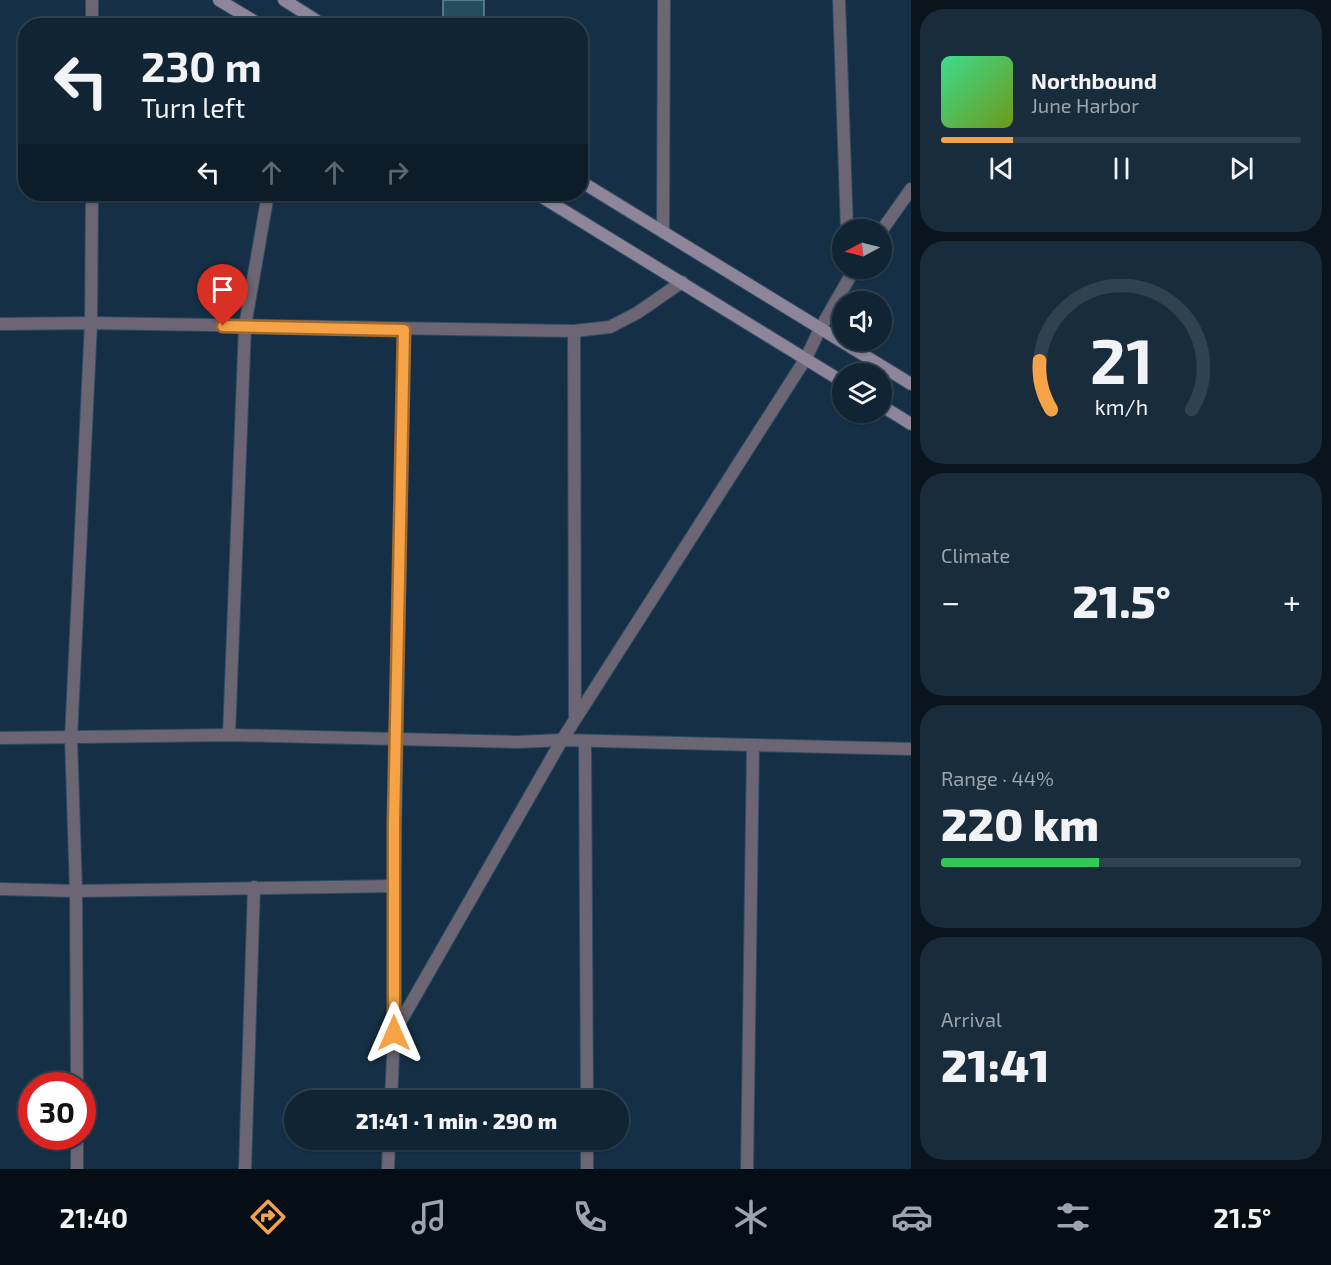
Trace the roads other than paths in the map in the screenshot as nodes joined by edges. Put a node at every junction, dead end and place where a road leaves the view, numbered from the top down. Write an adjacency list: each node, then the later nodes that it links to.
1 (92, 0): 7 (street)
2 (219, 0): 8 (main road)
3 (284, 0): 6 (main road)
4 (664, 0): 18 (street)
5 (839, 0): 16 (street)
6 (305, 13): 9 (street); 10 (main road)
7 (92, 18)
8 (249, 18)
9 (303, 18)
10 (313, 18)
11 (588, 186): 18 (main road)
12 (911, 189): 17 (street)
13 (92, 201): 21 (street)
14 (267, 201): 23 (street)
15 (549, 201): 20 (main road)
16 (847, 219)
17 (890, 219)
18 (663, 232): 24 (main road)
19 (847, 279): 24 (street)
20 (682, 282): 26 (street); 27 (main road)
21 (92, 323): 22 (street); 23 (street); 35 (street)
22 (0, 324)
23 (245, 326): 25 (street); 33 (street)
24 (820, 329): 27 (street); 29 (main road)
25 (404, 330): 26 (street); 36 (street)
26 (574, 331): 32 (street)
27 (806, 358): 28 (main road); 32 (street)
28 (832, 375)
29 (911, 384)
30 (892, 412): 31 (main road)
31 (911, 424)
32 (575, 719): 37 (street)
33 (229, 735): 35 (street); 36 (street)
34 (0, 738): 35 (street)
35 (71, 738): 44 (street)
36 (396, 738): 37 (street); 41 (street)
37 (562, 740): 38 (street); 45 (street)
38 (585, 741): 39 (street); 48 (street)
39 (753, 746): 40 (street); 56 (street)
40 (911, 749)
41 (394, 886): 42 (street); 45 (street)
42 (254, 887): 44 (street); 53 (street)
43 (0, 889): 44 (street)
44 (76, 891): 46 (street)
45 (394, 1033): 47 (street)
46 (77, 1072)
47 (391, 1090)
48 (587, 1090)
49 (77, 1150): 52 (street)
50 (389, 1150): 54 (street)
51 (587, 1150): 55 (street)
52 (77, 1169)
53 (245, 1169)
54 (388, 1169)
55 (587, 1169)
56 (747, 1169)

